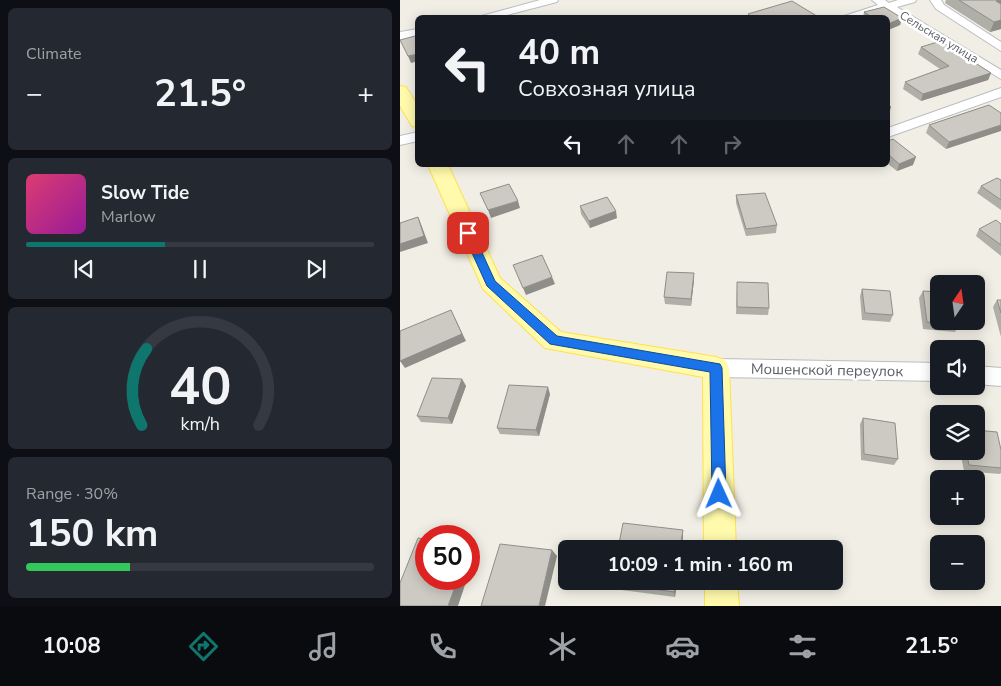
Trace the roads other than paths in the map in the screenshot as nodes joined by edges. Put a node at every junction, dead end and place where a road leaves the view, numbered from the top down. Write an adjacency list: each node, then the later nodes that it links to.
1 (553, 0): 5 (street)
2 (912, 0): 4 (street)
3 (935, 0): 9 (street)
4 (882, 3): 6 (street); 10 (street, Сельская улица)
5 (491, 15)
6 (851, 15)
7 (415, 33): 8 (street)
8 (400, 36)
9 (999, 45)
10 (1001, 75)
11 (400, 91): 13 (main road)
12 (1001, 92): 14 (street)
13 (415, 117)
14 (890, 132)
15 (415, 137): 16 (street)
16 (400, 141)
17 (439, 167): 18 (main road)
18 (716, 368): 19 (street, Мошенской переулок); 22 (main road)
19 (930, 372)
20 (985, 376): 21 (street)
21 (1001, 377)
22 (720, 540)
23 (721, 590): 24 (main road)
24 (722, 606)

